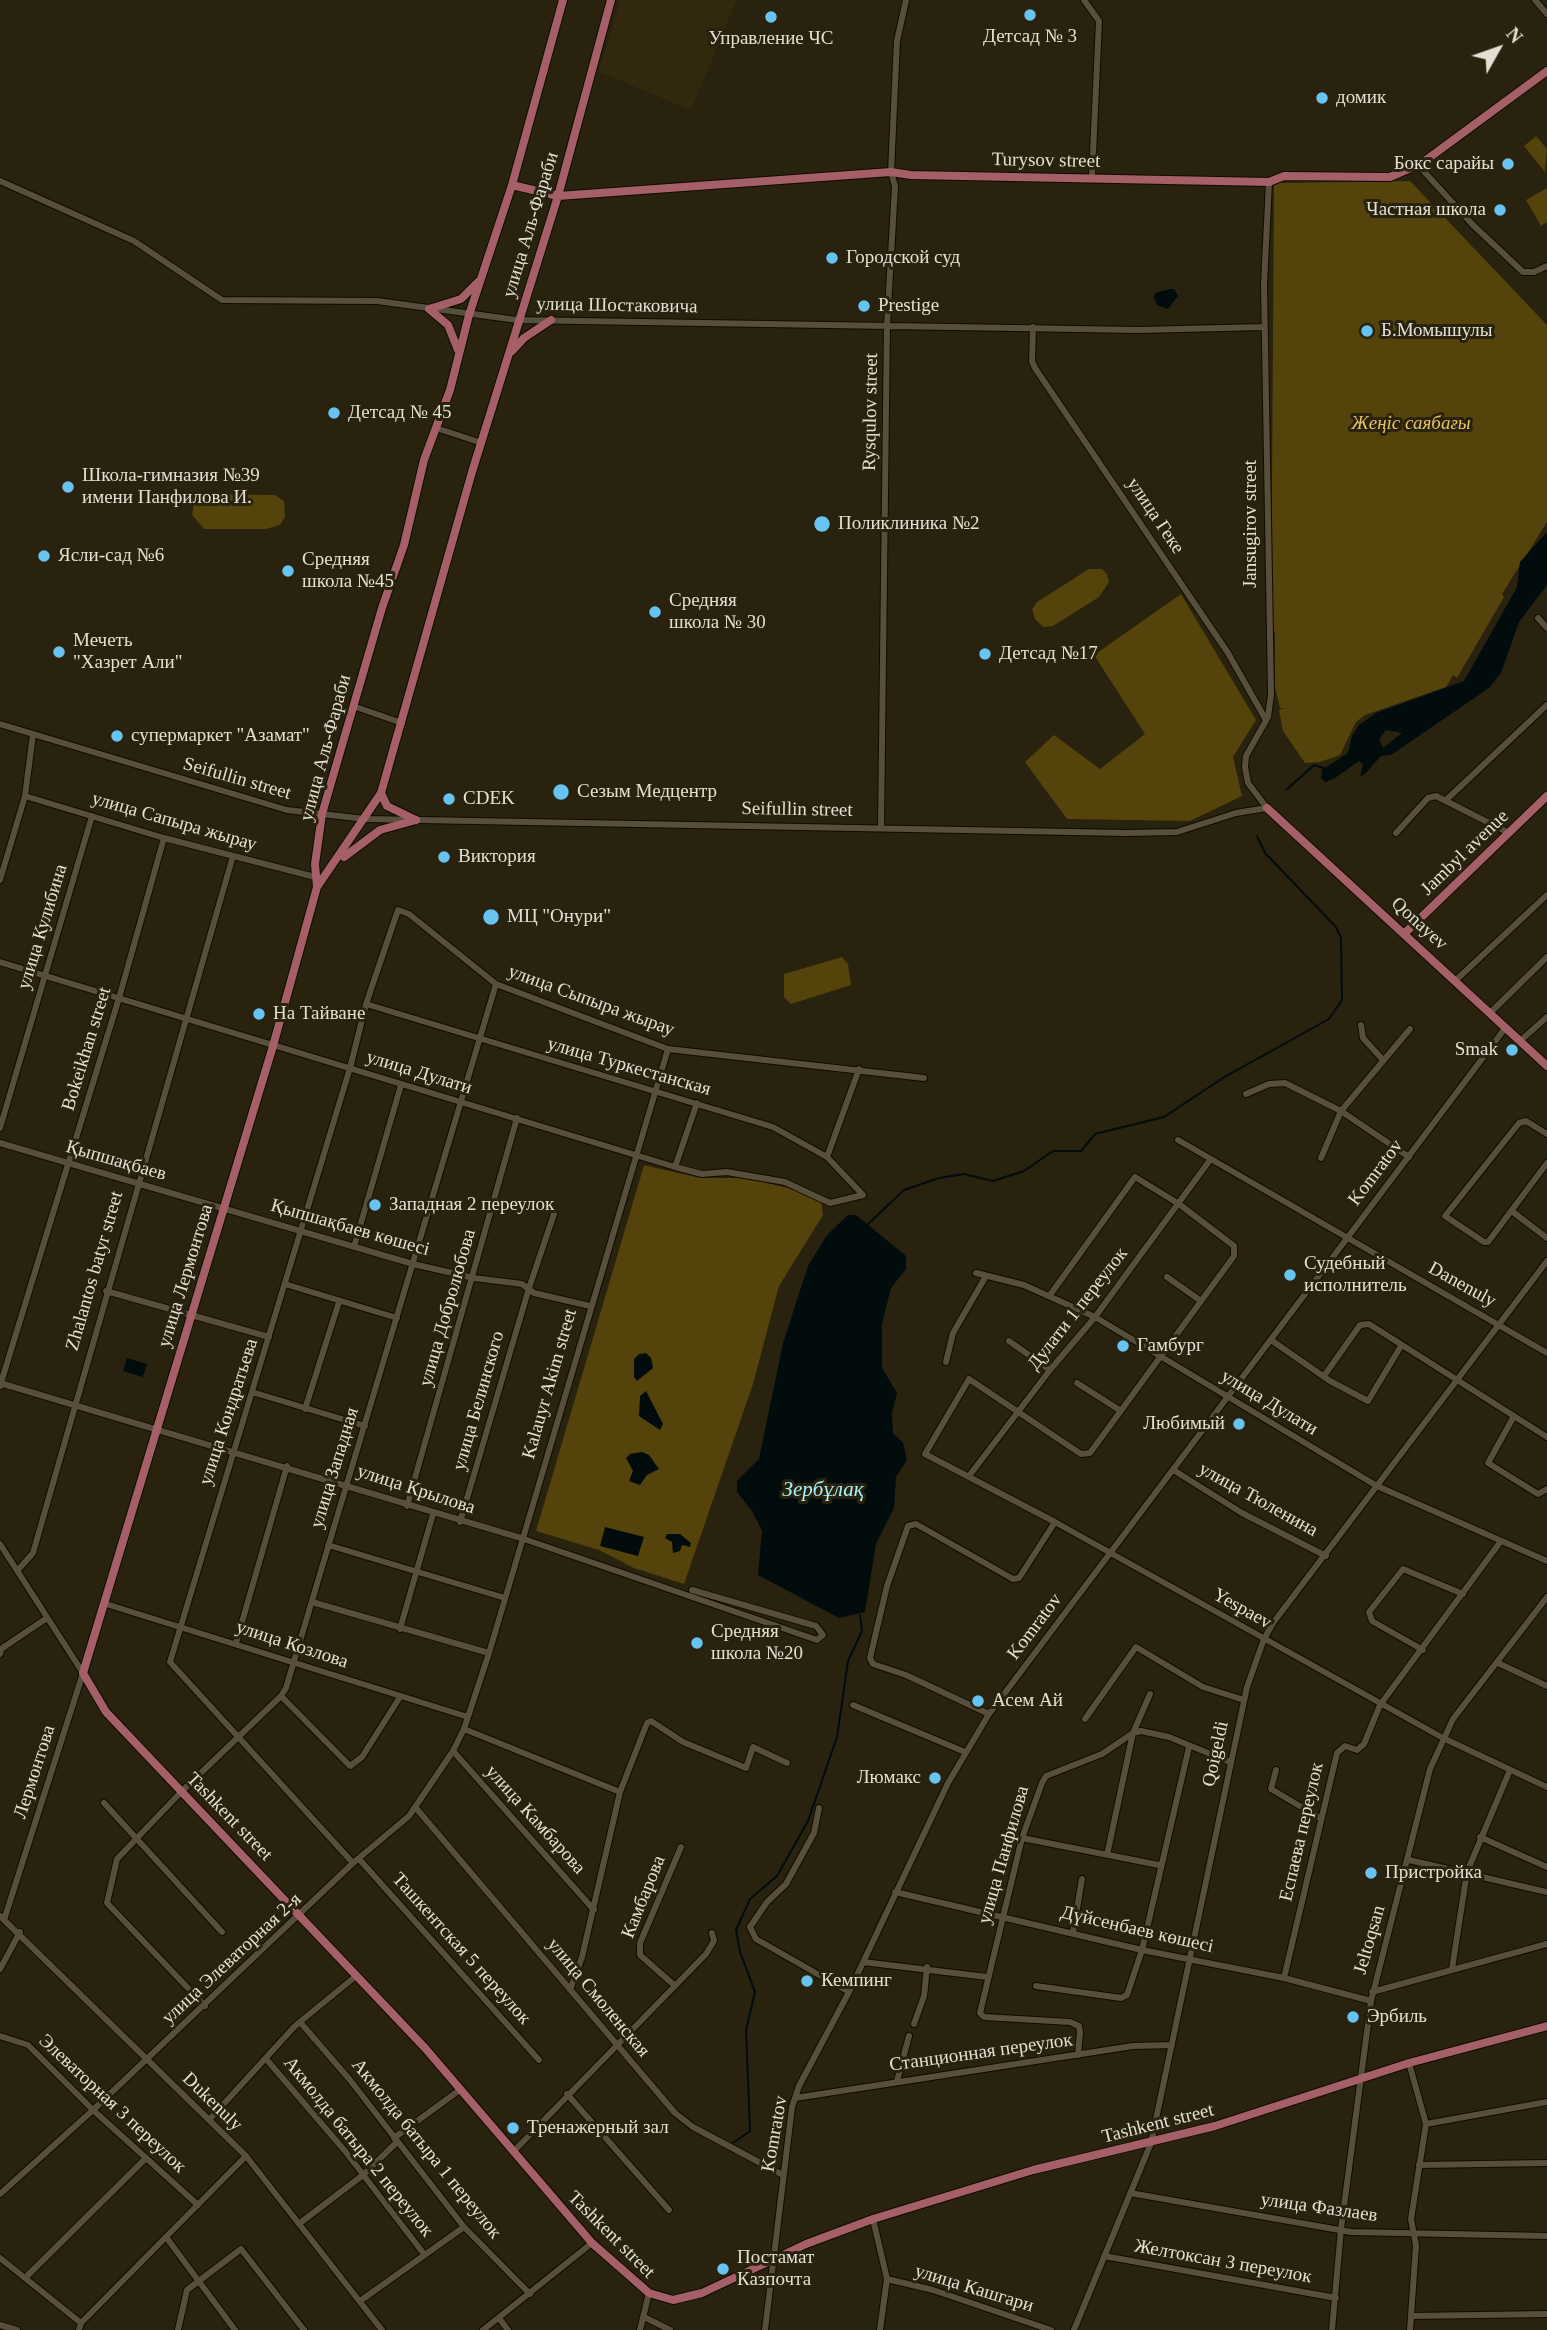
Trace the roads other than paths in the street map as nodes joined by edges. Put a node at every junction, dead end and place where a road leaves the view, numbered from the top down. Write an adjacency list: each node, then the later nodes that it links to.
1 (563, 0): 13 (main road, улица Аль-Фараби)
2 (611, 0): 14 (main road, улица Аль-Фараби)
3 (906, 0): 9 (street, Rysqulov street)
4 (1084, 0): 10 (street)
5 (1535, 0): 6 (street)
6 (1547, 14)
7 (1547, 71): 8 (main road, Turysov street)
8 (1418, 165): 12 (main road, Turysov street); 15 (street)
9 (891, 172): 10 (main road, Turysov street); 14 (main road, Turysov street); 21 (street, Rysqulov street)
10 (1091, 176): 12 (main road, Turysov street)
11 (0, 181): 17 (street, улица Шостаковича)
12 (1269, 182): 23 (street, Jansugirov street)
13 (512, 185): 14 (main road, Turysov street); 16 (main road, улица Аль-Фараби)
14 (558, 196): 19 (main road, улица Аль-Фараби)
15 (1547, 266)
16 (482, 276): 17 (main road); 18 (main road, улица Аль-Фараби)
17 (429, 309): 18 (street, улица Шостаковича); 24 (main road)
18 (469, 315): 19 (street, улица Шостаковича); 24 (main road, улица Аль-Фараби)
19 (517, 320): 20 (street, улица Шостаковича); 25 (main road, улица Аль-Фараби)
20 (551, 320): 21 (street, улица Шостаковича); 25 (main road)
21 (887, 325): 22 (street, улица Шостаковича); 45 (street, Rysqulov street)
22 (1033, 327): 23 (street, улица Шостаковича); 32 (street, улица Геке)
23 (1265, 327): 32 (street, Jansugirov street)
24 (459, 355): 26 (main road, улица Аль-Фараби)
25 (508, 356): 27 (main road, улица Аль-Фараби)
26 (436, 428): 27 (street); 31 (main road, улица Аль-Фараби)
27 (482, 443): 33 (main road, улица Аль-Фараби)
28 (1538, 618): 29 (street)
29 (1547, 628)
30 (1547, 705): 38 (street)
31 (354, 706): 33 (street); 41 (main road, улица Аль-Фараби)
32 (1266, 720): 40 (street, Jansugirov street)
33 (402, 723): 36 (main road, улица Аль-Фараби)
34 (0, 724): 35 (street, Seifullin street)
35 (33, 734): 37 (street); 41 (street, Seifullin street)
36 (382, 793): 43 (main road, улица Аль-Фараби); 44 (main road)
37 (25, 796): 42 (street, улица Сапыра жырау); 52 (street)
38 (1445, 801): 46 (street); 47 (street)
39 (1545, 802): 47 (main road, Jambyl avenue)
40 (1267, 808): 45 (street, Seifullin street); 56 (main road, Qonayev)
41 (322, 814): 43 (street, Seifullin street); 51 (main road, улица Аль-Фараби)
42 (92, 816): 48 (street, улица Сапыра жырау); 59 (street, улица Кулибина)
43 (365, 819): 44 (street, Seifullin street); 50 (main road, улица Аль-Фараби)
44 (416, 820): 45 (street, Seifullin street); 50 (main road)
45 (881, 827)
46 (1396, 832)
47 (1509, 833): 56 (main road, Jambyl avenue)
48 (164, 838): 49 (street, улица Сапыра жырау); 62 (street, Bokeikhan street)
49 (233, 856): 51 (street, улица Сапыра жырау); 66 (street, Zhalantos batyr street)
50 (334, 866): 53 (main road, улица Аль-Фараби)
51 (315, 877): 53 (main road, улица Аль-Фараби)
52 (0, 880)
53 (317, 887): 72 (main road, улица Лермонтова)
54 (1547, 895): 60 (street)
55 (398, 910): 61 (street, улица Сыпыра жырау); 63 (street, улица Кондратьева)
56 (1405, 933): 60 (main road, Qonayev)
57 (1547, 957): 64 (street)
58 (0, 962): 59 (street, улица Дулати)
59 (45, 974): 62 (street, улица Дулати); 86 (street, улица Кулибина)
60 (1456, 980): 64 (main road, Qonayev)
61 (496, 984): 70 (street, улица Западная); 73 (street, улица Сыпыра жырау)
62 (119, 998): 66 (street, улица Дулати); 96 (street, Bokeikhan street)
63 (366, 1004): 70 (street, улица Туркестанская); 76 (street, улица Кондратьева)
64 (1491, 1012): 68 (main road, Qonayev)
65 (1547, 1017): 71 (street)
66 (189, 1020): 72 (street, улица Дулати); 98 (street, Zhalantos batyr street)
67 (1361, 1025): 74 (street)
68 (1506, 1027): 71 (main road, Qonayev); 92 (street, Komratov)
69 (1410, 1028): 74 (street)
70 (479, 1039): 80 (street, улица Туркестанская); 83 (street, улица Западная)
71 (1520, 1041): 75 (main road, Qonayev)
72 (273, 1046): 76 (street, улица Дулати); 101 (main road, улица Лермонтова)
73 (668, 1049): 77 (street, улица Сыпыра жырау); 80 (street, Kalauyr Akim street)
74 (1383, 1060): 84 (street)
75 (1547, 1066)
76 (349, 1068): 79 (street, улица Дулати); 104 (street, улица Кондратьева)
77 (859, 1069): 78 (street, улица Сыпыра жырау); 91 (street)
78 (923, 1078)
79 (401, 1086): 83 (street, улица Дулати); 107 (street)
80 (657, 1093): 82 (street, улица Туркестанская); 90 (street, Kalauyr Akim street)
81 (1246, 1094): 84 (street)
82 (697, 1103): 91 (street, улица Туркестанская); 97 (street)
83 (461, 1104): 85 (street, улица Дулати); 109 (street, улица Западная)
84 (1341, 1111): 92 (street); 93 (street)
85 (517, 1118): 90 (street, улица Дулати); 113 (street, улица Добролюбова)
86 (0, 1128)
87 (1546, 1132): 102 (street)
88 (1178, 1140): 94 (street, Danenuly)
89 (0, 1143): 96 (street, Қыпшақбаев)
90 (635, 1156): 97 (street, улица Дулати); 120 (street, Kalauyr Akim street)
91 (827, 1157): 99 (street, улица Туркестанская)
92 (1409, 1157): 105 (street, Komratov)
93 (1321, 1158)
94 (1210, 1160): 100 (street, Дулати 1 переулок); 105 (street, Danenuly)
95 (1547, 1163): 102 (street)
96 (69, 1164): 98 (street, Қыпшақбаев); 136 (street, Bokeikhan street)
97 (674, 1167): 99 (street, улица Дулати)
98 (137, 1183): 101 (street, Қыпшақбаев); 116 (street, Zhalantos batyr street)
99 (830, 1203)
100 (1179, 1204): 117 (street); 118 (street); 122 (street, Дулати 1 переулок)
101 (223, 1208): 104 (street, Қыпшақбаев көшесі); 121 (main road, улица Лермонтова)
102 (1513, 1212): 106 (street)
103 (554, 1214): 115 (street, улица Белинского)
104 (300, 1230): 107 (street, Қыпшақбаев көшесі); 114 (street, улица Кондратьева)
105 (1346, 1238): 124 (street, Danenuly); 126 (street, Komratov)
106 (1547, 1238)
107 (354, 1247): 109 (street, Қыпшақбаев көшесі)
108 (1547, 1261): 124 (street, Qoigeldi)
109 (413, 1264): 113 (street, Қыпшақбаев көшесі); 123 (street, улица Западная)
110 (976, 1273): 111 (street, улица Дулати)
111 (986, 1276): 117 (street, улица Дулати); 131 (street)
112 (1167, 1277): 118 (street)
113 (474, 1278): 115 (street, Қыпшақбаев көшесі); 154 (street, улица Добролюбова)
114 (285, 1284): 119 (street); 125 (street, улица Кондратьева)
115 (529, 1288): 120 (street, Қыпшақбаев көшесі); 156 (street, улица Белинского)
116 (106, 1291): 121 (street); 139 (street, Zhalantos batyr street)
117 (1050, 1295): 122 (street, улица Дулати)
118 (1201, 1301): 130 (street)
119 (339, 1302): 123 (street); 140 (street)
120 (590, 1306): 158 (street, Kalauyr Akim street)
121 (191, 1315): 125 (street); 145 (main road, улица Лермонтова)
122 (1095, 1317): 130 (street, улица Дулати); 132 (street, Дулати 1 переулок)
123 (397, 1318): 144 (street, улица Западная)
124 (1497, 1323): 129 (street, Danenuly); 134 (street, Qoigeldi)
125 (269, 1337): 137 (street, улица Кондратьева)
126 (1271, 1340): 133 (street); 138 (street, Komratov)
127 (1009, 1341): 132 (street)
128 (1401, 1346): 133 (street); 133 (street); 134 (street)
129 (1547, 1353)
130 (1162, 1356): 138 (street, улица Дулати); 141 (street)
131 (946, 1362)
132 (1050, 1370): 142 (street, Дулати 1 переулок)
133 (1324, 1376)
134 (1457, 1378): 143 (street); 152 (street, Qoigeldi)
135 (1077, 1383): 141 (street)
136 (0, 1385): 139 (street, улица Крылова)
137 (252, 1392): 140 (street); 147 (street, улица Кондратьева)
138 (1228, 1397): 149 (street, Komratov); 152 (street, улица Дулати)
139 (74, 1404): 145 (street, улица Крылова); 165 (street, Zhalantos batyr street)
140 (305, 1409): 144 (street)
141 (1121, 1411): 142 (street)
142 (1018, 1412): 150 (street, Дулати 1 переулок); 150 (street, Yespaev)
143 (1514, 1416): 146 (street); 153 (street)
144 (365, 1426): 151 (street, улица Западная)
145 (156, 1428): 147 (street, улица Крылова); 172 (main road, улица Лермонтова)
146 (1547, 1437)
147 (232, 1450): 148 (street, улица Крылова); 174 (street, улица Кондратьева)
148 (287, 1466): 151 (street, улица Крылова); 177 (street)
149 (1175, 1471): 162 (street, Komratov); 163 (street, улица Тюленина)
150 (969, 1476): 157 (street, Yespaev)
151 (344, 1484): 154 (street, улица Крылова); 161 (street, улица Западная)
152 (1377, 1486): 159 (street, улица Дулати); 163 (street, Qoigeldi)
153 (1547, 1489)
154 (407, 1506): 155 (street, улица Крылова)
155 (433, 1514): 156 (street, улица Крылова); 166 (street)
156 (460, 1522): 158 (street, улица Крылова)
157 (1055, 1522): 162 (street, Yespaev); 191 (street)
158 (521, 1538): 167 (street, улица Крылова); 170 (street, Kalauyr Akim street)
159 (1502, 1541): 164 (street, улица Дулати); 168 (street, Еспаева переулок)
160 (0, 1544): 165 (street, Tashkent street)
161 (328, 1545): 166 (street); 171 (street, улица Западная)
162 (1110, 1554): 176 (street, Yespaev); 191 (street, Komratov)
163 (1326, 1556): 176 (street, Qoigeldi)
164 (1547, 1561)
165 (18, 1570): 173 (street, Tashkent street)
166 (415, 1572): 170 (street); 175 (street)
167 (692, 1590)
168 (1463, 1594): 178 (street, Еспаева переулок); 178 (street)
169 (1547, 1597): 182 (street, Jeltoqsan)
170 (505, 1598): 179 (street, Kalauyr Akim street)
171 (312, 1602): 175 (street); 181 (street, улица Западная)
172 (106, 1604): 174 (street, улица Козлова); 183 (main road, улица Лермонтова)
173 (47, 1618): 180 (street); 183 (street, Tashkent street)
174 (181, 1625): 177 (street, улица Козлова); 196 (street, улица Кондратьева)
175 (400, 1629): 179 (street)
176 (1264, 1639): 188 (street, Qoigeldi); 190 (street, Yespaev)
177 (236, 1643): 181 (street, улица Козлова)
178 (1423, 1650): 190 (street, Еспаева переулок)
179 (489, 1653): 192 (street, Kalauyr Akim street)
180 (0, 1654)
181 (293, 1662): 186 (street, улица Западная); 187 (street, улица Козлова)
182 (1497, 1663): 184 (street); 197 (street, Jeltoqsan)
183 (83, 1673): 206 (main road, Tashkent street); 228 (street, Лермонтова)
184 (1547, 1686)
185 (1150, 1694): 195 (street)
186 (281, 1696): 187 (street); 196 (street, улица Западная)
187 (400, 1697): 192 (street, улица Козлова)
188 (1244, 1700): 193 (street); 201 (street, Qoigeldi)
189 (853, 1705): 200 (street)
190 (1380, 1705): 197 (street, Yespaev); 211 (street, Еспаева переулок)
191 (989, 1714): 200 (street, Komratov)
192 (468, 1717): 194 (street, Kalauyr Akim street)
193 (1085, 1719)
194 (464, 1729): 199 (street, улица Элеваторная 2-я); 207 (street)
195 (1133, 1733): 198 (street); 214 (street, улица Панфилова); 216 (street)
196 (238, 1737): 206 (street, улица Западная); 218 (street, улица Кондратьева)
197 (1443, 1738): 204 (street, Yespaev); 217 (street, Jeltoqsan)
198 (1189, 1747): 201 (street); 219 (street)
199 (453, 1751): 209 (street, улица Элеваторная 2-я); 225 (street, улица Камбарова)
200 (965, 1752): 223 (street, Komratov)
201 (1230, 1762): 235 (street, Qoigeldi)
202 (787, 1763): 207 (street)
203 (1276, 1770): 211 (street)
204 (1510, 1770): 205 (street, Yespaev); 213 (street)
205 (1547, 1787)
206 (182, 1791): 212 (street, улица Западная); 226 (main road, Tashkent street)
207 (620, 1792): 225 (street)
208 (104, 1803): 212 (street)
209 (416, 1808): 218 (street, улица Элеваторная 2-я); 245 (street, улица Смоленская)
210 (819, 1808): 246 (street)
211 (1320, 1818): 242 (street, Еспаева переулок)
212 (135, 1837): 231 (street); 249 (street, улица Западная)
213 (1480, 1837): 220 (street); 221 (street)
214 (1022, 1838): 216 (street); 227 (street, улица Панфилова)
215 (681, 1847): 243 (street, Камбарова)
216 (1107, 1855): 219 (street)
217 (1409, 1860): 221 (street); 247 (street, Jeltoqsan)
218 (356, 1861): 226 (street, улица Элеваторная 2-я); 259 (street, Ташкентская 5 переулок)
219 (1159, 1865): 234 (street)
220 (1547, 1867)
221 (1467, 1872): 224 (street); 239 (street)
222 (1082, 1879): 230 (street)
223 (895, 1892): 227 (street, Дүйсенбаев көшесі); 236 (street, Komratov)
224 (1547, 1892)
225 (594, 1910): 245 (street)
226 (301, 1916): 240 (main road, Tashkent street); 249 (street, улица Элеваторная 2-я)
227 (1002, 1916): 230 (street, Дүйсенбаев көшесі); 241 (street, улица Панфилова)
228 (2, 1918): 229 (street, Dukenuly)
229 (20, 1932): 238 (street); 260 (street, Dukenuly)
230 (1073, 1932): 234 (street, Дүйсенбаев көшесі)
231 (222, 1933)
232 (712, 1933): 243 (street)
233 (1547, 1944): 239 (street)
234 (1142, 1950): 235 (street, Дүйсенбаев көшесі); 244 (street)
235 (1190, 1958): 242 (street, Дүйсенбаев көшесі); 255 (street, Qoigeldi)
236 (863, 1962): 237 (street); 246 (street, Komratov)
237 (927, 1967): 241 (street); 251 (street)
238 (0, 1969)
239 (1452, 1969): 247 (street)
240 (356, 1976): 250 (street); 264 (main road, Tashkent street)
241 (986, 1977): 257 (street, улица Панфилова)
242 (1284, 1978): 248 (street, Дүйсенбаев көшесі)
243 (674, 1985): 256 (street)
244 (1036, 1986)
245 (570, 1990): 256 (street, улица Смоленская)
246 (849, 1992): 266 (street, Komratov)
247 (1372, 1992): 248 (street, Jeltoqsan)
248 (1371, 2001): 262 (street, Jeltoqsan)
249 (205, 2006): 260 (street, улица Элеваторная 2-я)
250 (300, 2022): 258 (street); 271 (street, Акмолда батыра 1 переулок)
251 (914, 2024)
252 (1547, 2026): 261 (main road, Tashkent street)
253 (0, 2036): 268 (street, Элеваторная 3 переулок)
254 (909, 2036): 263 (street)
255 (1172, 2045): 257 (street, Станционная переулок); 272 (street, Qoigeldi)
256 (618, 2047): 265 (street); 279 (street, улица Смоленская)
257 (1079, 2055): 263 (street, Станционная переулок)
258 (267, 2060): 269 (street); 278 (street, Акмолда батыра 2 переулок)
259 (539, 2060)
260 (146, 2061): 268 (street, улица Элеваторная 2-я); 269 (street, Dukenuly)
261 (1409, 2063): 262 (main road, Tashkent street); 270 (street)
262 (1360, 2080): 272 (main road, Tashkent street); 287 (street, Jeltoqsan)
263 (897, 2081): 266 (street, Станционная переулок)
264 (461, 2089): 271 (street); 273 (main road, Tashkent street)
265 (567, 2094): 273 (street); 283 (street)
266 (795, 2098): 279 (street, Komratov)
267 (1547, 2102): 270 (street)
268 (93, 2110): 275 (street, Элеваторная 3 переулок); 281 (street, улица Элеваторная 2-я)
269 (209, 2120): 274 (street, Dukenuly)
270 (1426, 2124): 277 (street)
271 (396, 2140): 278 (street); 286 (street, Акмолда батыра 1 переулок)
272 (1151, 2143): 280 (street, Qoigeldi); 284 (main road, Tashkent street)
273 (513, 2152): 291 (main road, Tashkent street)
274 (246, 2156): 282 (street); 285 (street, Dukenuly)
275 (146, 2158): 282 (street, Элеваторная 3 переулок); 296 (street)
276 (1547, 2163): 277 (street)
277 (1419, 2165): 288 (street)
278 (363, 2175): 285 (street); 292 (street, Акмолда батыра 2 переулок)
279 (783, 2175): 295 (street, Komratov)
280 (1130, 2193): 287 (street, улица Фазлаев); 293 (street, Qoigeldi)
281 (0, 2194)
282 (198, 2204): 290 (street)
283 (669, 2210)
284 (873, 2219): 295 (main road, Tashkent street); 297 (street)
285 (300, 2223): 302 (street, Dukenuly)
286 (464, 2227): 292 (street); 300 (street, Акмолда батыра 1 переулок)
287 (1341, 2229): 288 (street, улица Фазлаев); 301 (street, Jeltoqsan)
288 (1413, 2235): 289 (street, улица Фазлаев); 305 (street)
289 (1547, 2236)
290 (166, 2237): 298 (street); 308 (street)
291 (592, 2243): 299 (main road, Tashkent street); 300 (street)
292 (424, 2255): 302 (street)
293 (1104, 2256): 301 (street, Желтоксан 3 переулок); 321 (street, Qoigeldi)
294 (0, 2258): 296 (street)
295 (772, 2259): 299 (main road, Tashkent street); 318 (street, Komratov)
296 (25, 2278): 308 (street)
297 (887, 2279): 319 (street); 320 (street, улица Кашгари)
298 (197, 2281): 310 (street); 311 (street); 312 (street)
299 (649, 2293): 304 (street)
300 (530, 2294): 306 (street)
301 (1336, 2298): 322 (street, Jeltoqsan)
302 (360, 2301): 313 (street, Dukenuly)
303 (1547, 2314): 305 (street)
304 (644, 2316): 316 (street); 317 (street)
305 (1411, 2316): 323 (street)
306 (499, 2318): 314 (street); 315 (street)
307 (0, 2327): 309 (street)
308 (80, 2327)
309 (18, 2330)
310 (178, 2330)
311 (235, 2330)
312 (304, 2330)
313 (382, 2330)
314 (483, 2330)
315 (508, 2330)
316 (640, 2330)
317 (670, 2330)
318 (765, 2330)
319 (880, 2330)
320 (1051, 2330)
321 (1074, 2330)
322 (1332, 2330)
323 (1410, 2330)

